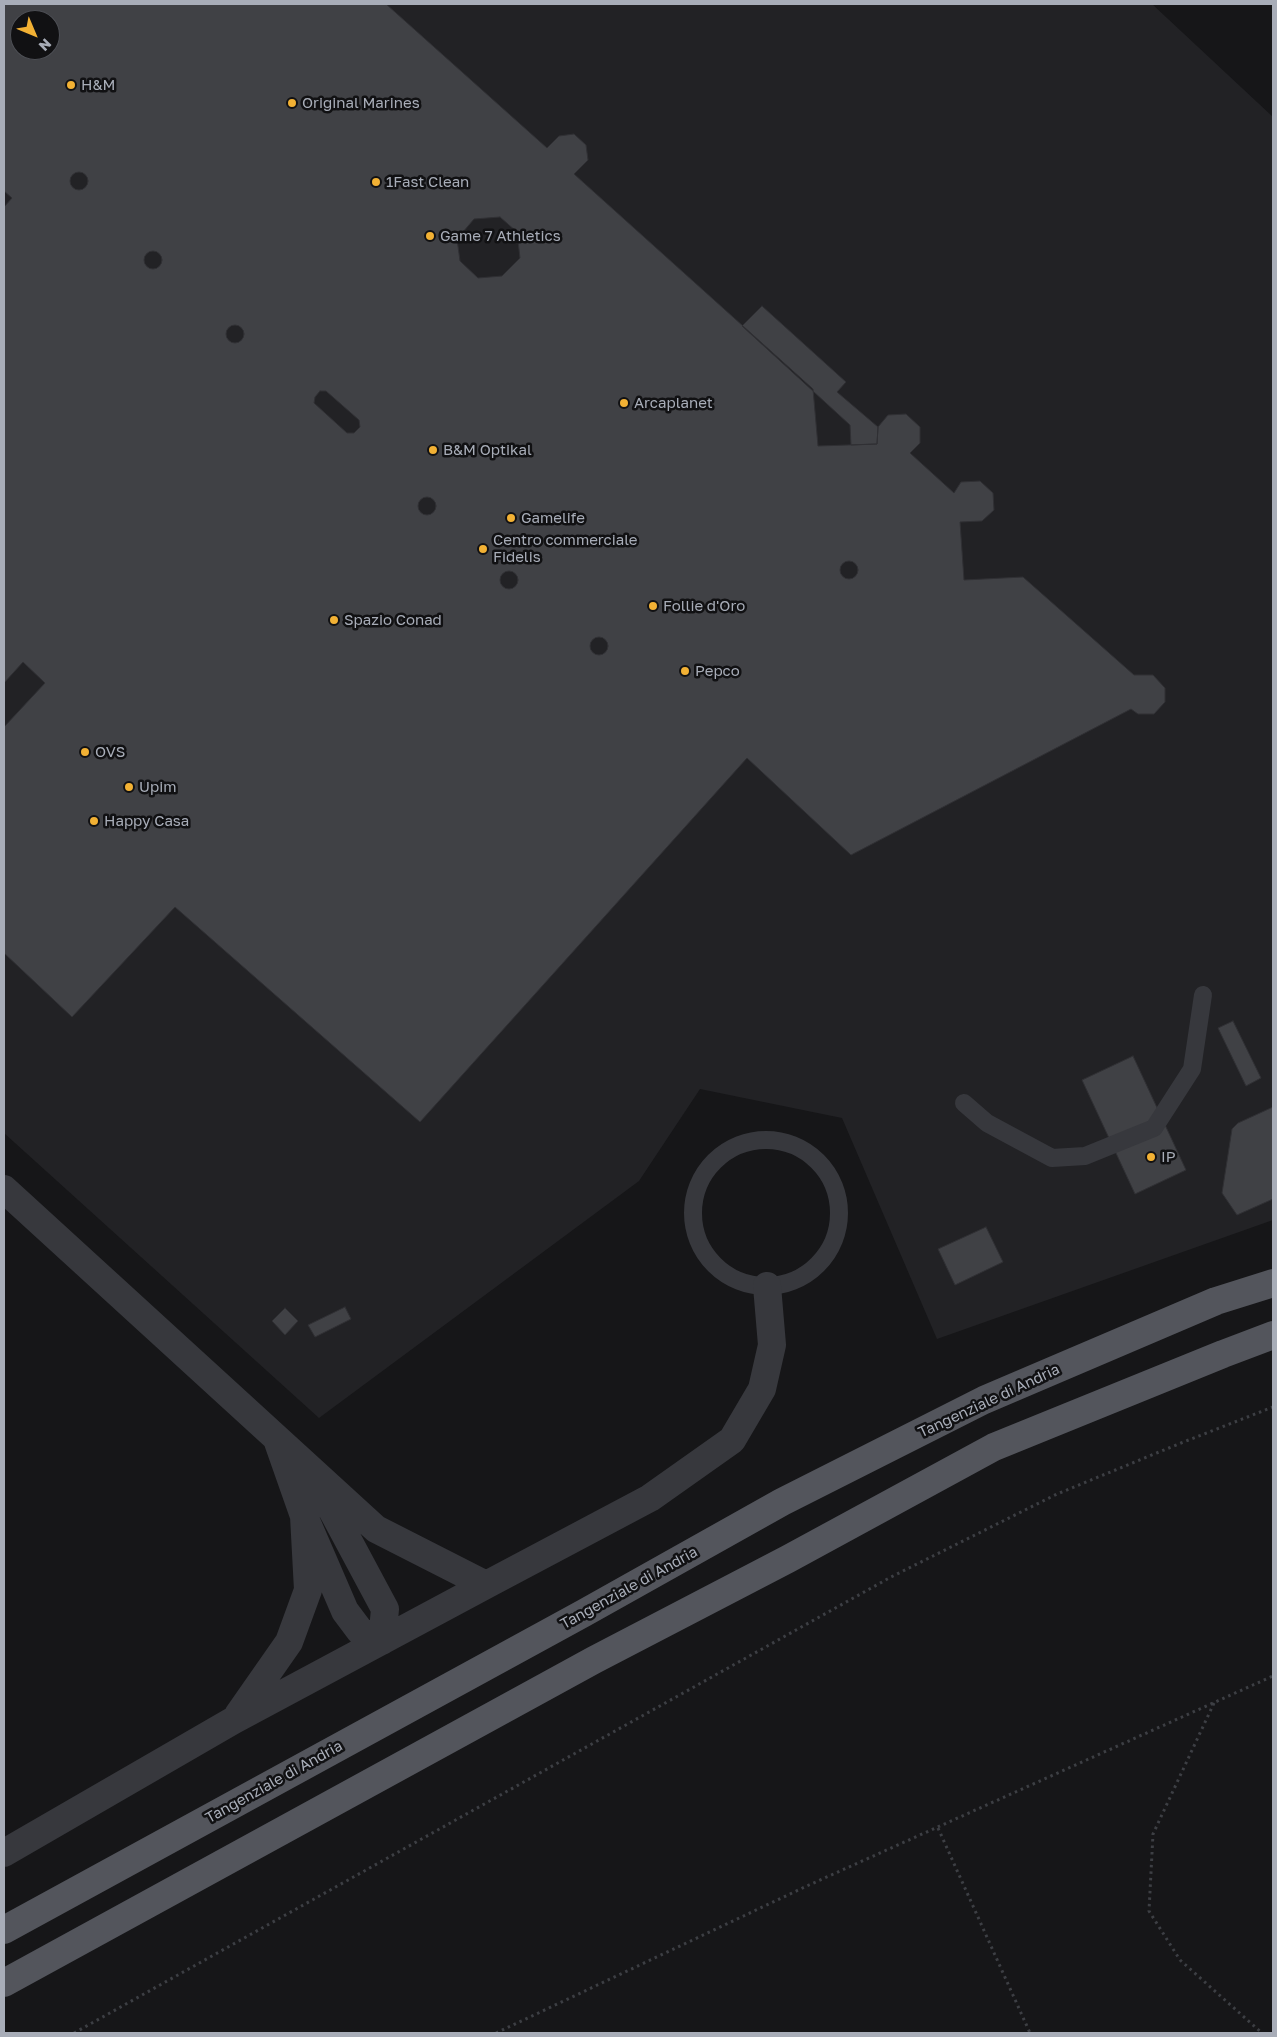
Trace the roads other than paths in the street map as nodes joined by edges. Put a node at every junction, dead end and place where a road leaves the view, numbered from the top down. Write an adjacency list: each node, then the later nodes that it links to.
1 (1203, 994): 2 (lane)
2 (964, 1103)
3 (4, 1189): 7 (street)
4 (1273, 1283): 13 (main road, Tangenziale di Andria)
5 (767, 1286): 5 (lane); 9 (street)
6 (1273, 1335): 14 (main road)
7 (277, 1438): 8 (street); 9 (street); 10 (street)
8 (304, 1516): 10 (street); 11 (street)
9 (486, 1585): 10 (street)
10 (382, 1641): 11 (street)
11 (234, 1720): 12 (street)
12 (4, 1853)
13 (4, 1930)
14 (4, 1983)

